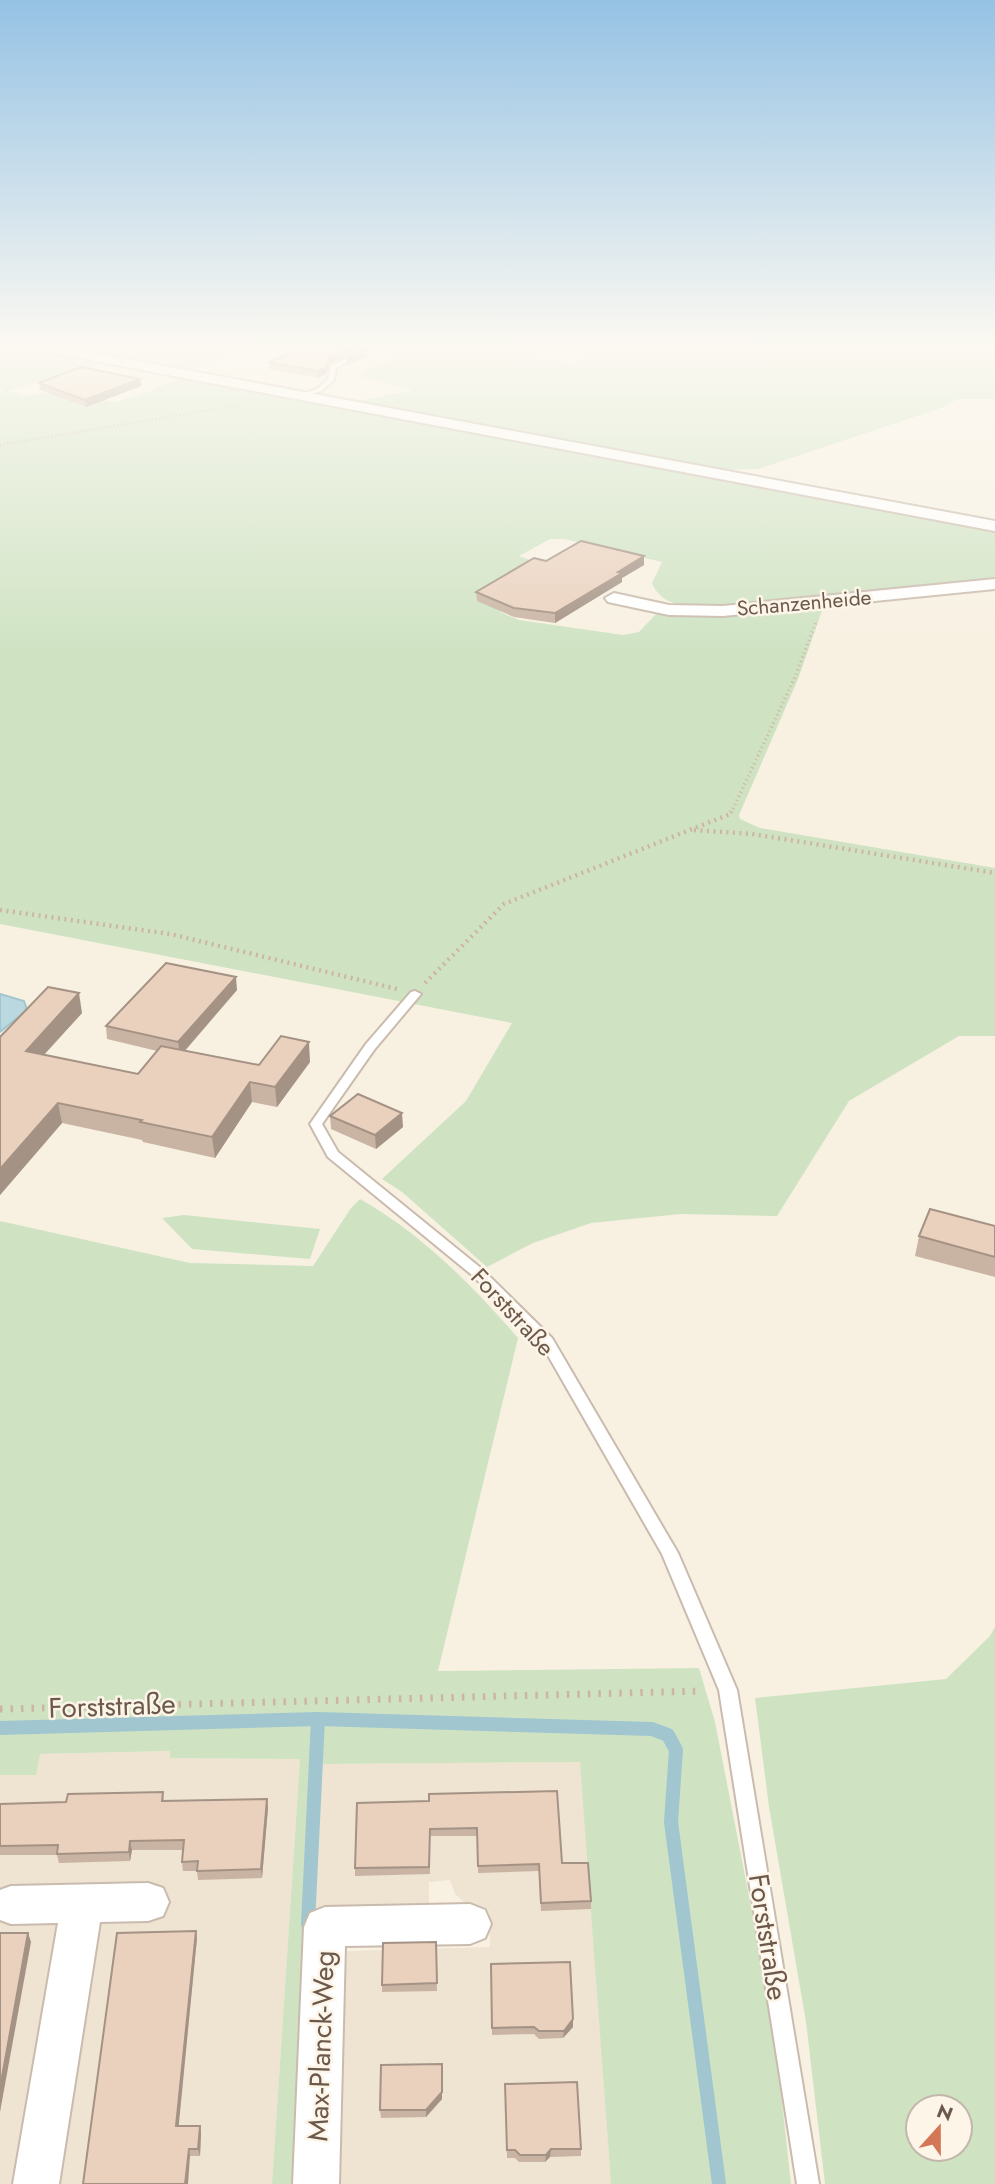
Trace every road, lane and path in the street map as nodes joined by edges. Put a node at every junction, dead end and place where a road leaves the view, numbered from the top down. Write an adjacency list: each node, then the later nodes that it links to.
1 (582, 449): 2 (street)
2 (699, 471): 3 (street)
3 (995, 526)
4 (995, 584): 6 (street, Schanzenheide)
5 (614, 598): 6 (street, Schanzenheide)
6 (823, 602): 7 (path)
7 (690, 830): 8 (path); 10 (path)
8 (995, 873)
9 (0, 911): 10 (path)
10 (415, 994): 11 (lane, Forststraße)
11 (728, 1690): 12 (path, Forststraße); 19 (lane, Forststraße)
12 (0, 1709)
13 (148, 1902): 14 (street)
14 (82, 1904): 15 (street); 17 (street)
15 (11, 1905)
16 (470, 1924): 18 (street, Max-Planck-Weg)
17 (36, 2184)
18 (316, 2184)
19 (808, 2184)

